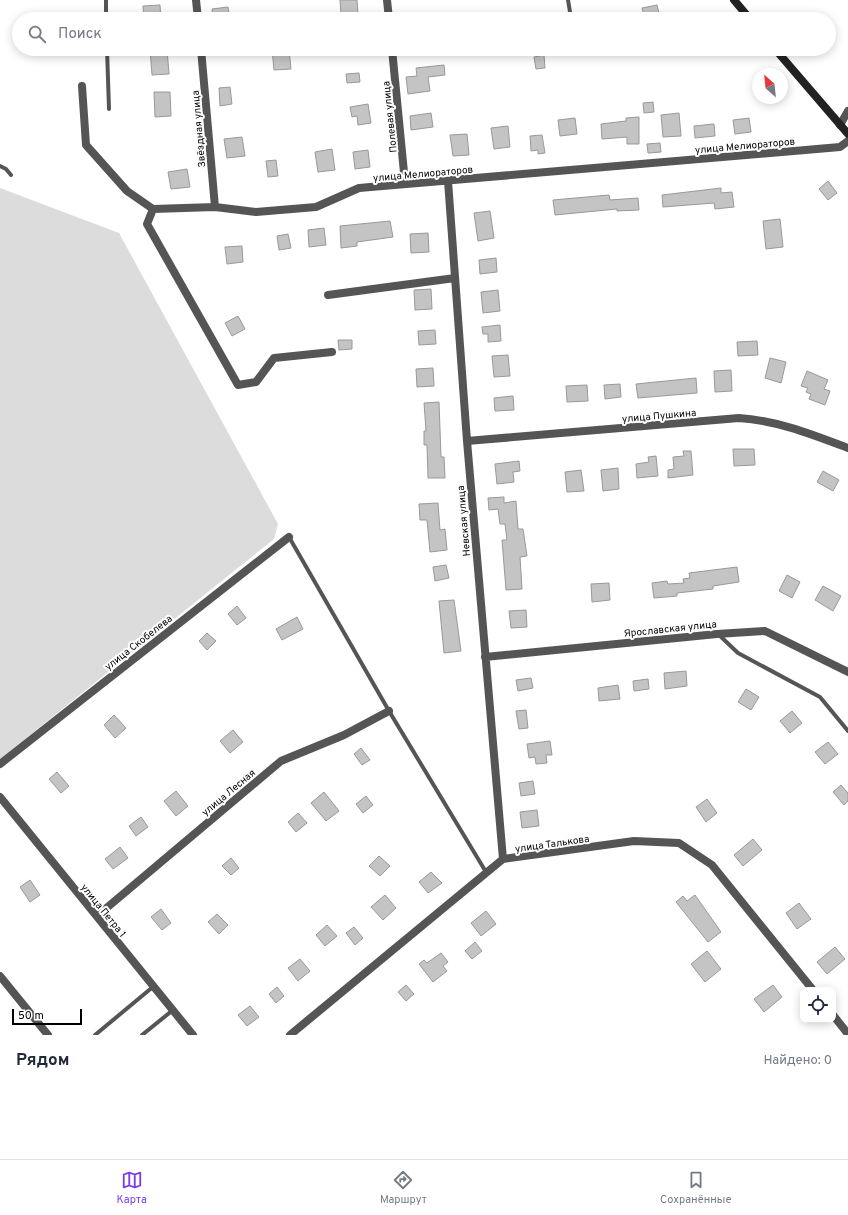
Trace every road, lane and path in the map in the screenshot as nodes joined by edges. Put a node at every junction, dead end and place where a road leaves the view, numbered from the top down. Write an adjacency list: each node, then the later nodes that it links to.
1 (106, 0): 6 (lane)
2 (196, 0): 7 (street)
3 (387, 0): 8 (street)
4 (568, 0): 9 (lane)
5 (734, 0): 10 (main road)
6 (106, 12)
7 (197, 12)
8 (388, 12)
9 (570, 12)
10 (744, 12)
11 (107, 56): 16 (lane)
12 (201, 56): 26 (street, Звёздная улица)
13 (393, 56): 25 (street, Полевая улица)
14 (781, 56): 19 (main road)
15 (82, 86): 27 (street)
16 (109, 109)
17 (848, 111): 19 (street)
18 (848, 118): 19 (street)
19 (840, 125): 20 (main road)
20 (848, 134)
21 (848, 141): 24 (street, улица Мелиораторов)
22 (0, 166): 23 (lane)
23 (11, 176)
24 (448, 181): 25 (street, улица Мелиораторов); 28 (street, Невская улица)
25 (405, 183): 26 (street, улица Мелиораторов)
26 (215, 207): 27 (street, улица Мелиораторов)
27 (153, 209): 30 (street)
28 (455, 278): 29 (street); 31 (street, Невская улица)
29 (328, 295)
30 (332, 352)
31 (467, 441): 32 (street, улица Пушкина); 35 (street, Невская улица)
32 (848, 448)
33 (289, 537): 37 (lane); 39 (street, улица Скобелева)
34 (718, 634): 35 (street, Ярославская улица); 36 (street, Ярославская улица); 38 (lane)
35 (485, 657): 41 (street, Невская улица)
36 (848, 672)
37 (389, 711): 42 (lane); 43 (street, улица Лесная)
38 (848, 731)
39 (0, 764)
40 (0, 797): 43 (street, улица Петра 1)
41 (503, 859): 42 (street, улица Талькова); 46 (street, улица Талькова)
42 (486, 872): 54 (street, улица Талькова)
43 (97, 916): 45 (street, улица Петра 1)
44 (0, 976): 50 (street)
45 (154, 986): 47 (street, улица Петра 1); 51 (lane)
46 (811, 987)
47 (173, 1010): 52 (lane); 53 (street, улица Петра 1)
48 (836, 1019): 49 (street)
49 (848, 1034)
50 (48, 1035)
51 (95, 1035)
52 (142, 1035)
53 (193, 1035)
54 (290, 1035)

